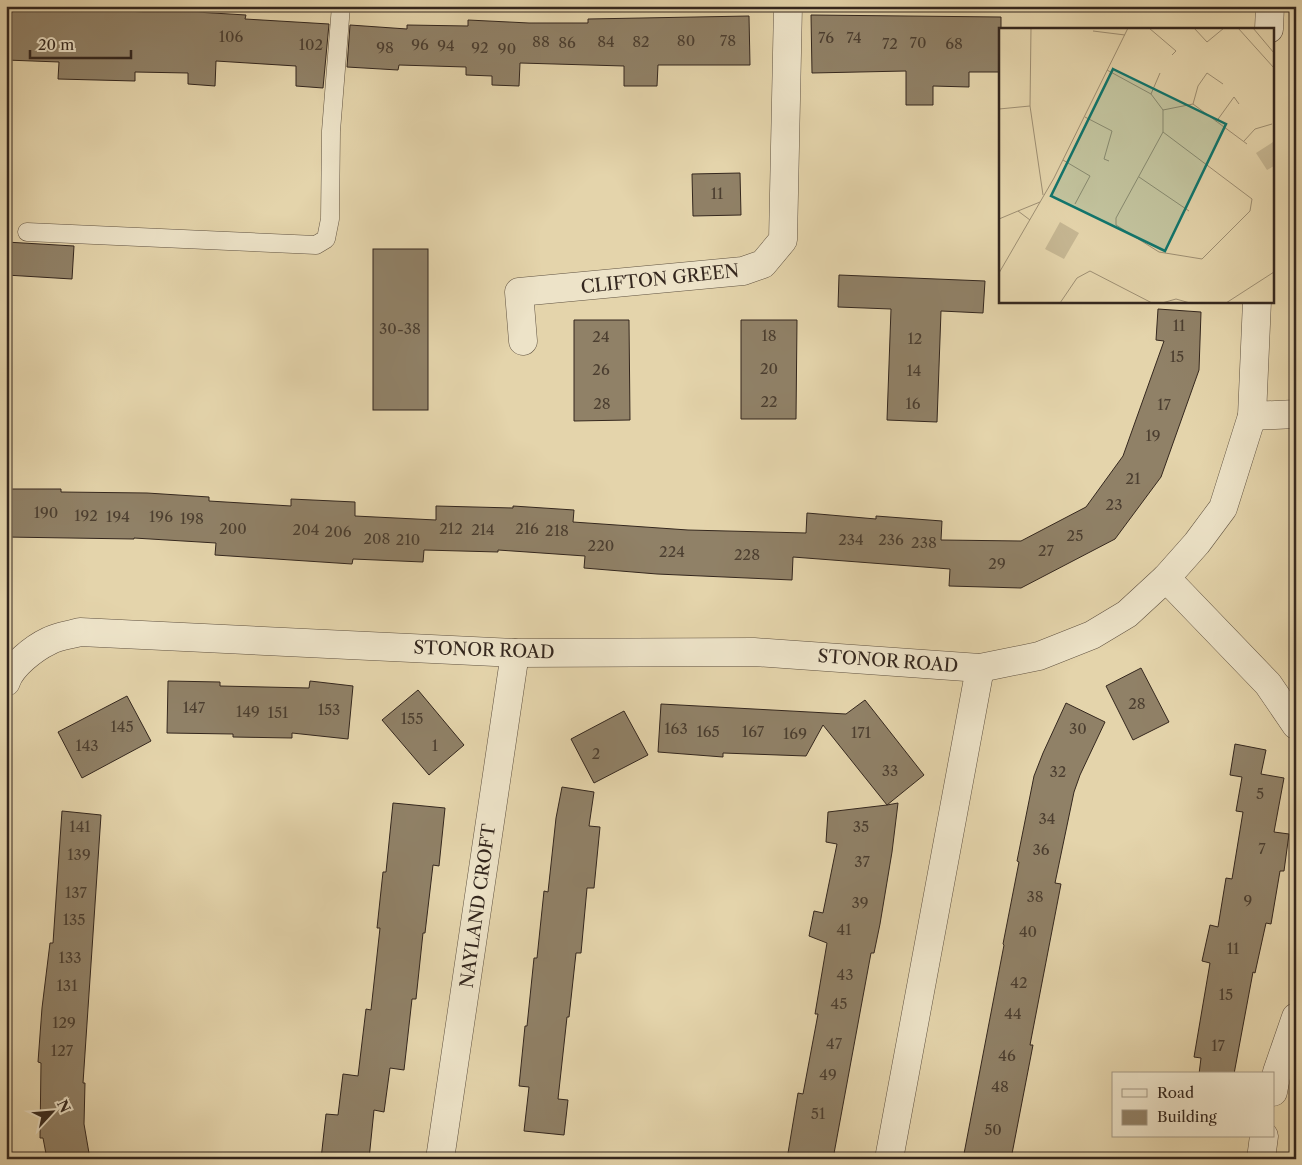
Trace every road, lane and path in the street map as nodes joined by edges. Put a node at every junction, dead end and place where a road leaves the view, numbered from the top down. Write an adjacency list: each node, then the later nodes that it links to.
1 (341, 6): 5 (lane)
2 (788, 6): 7 (street, CLIFTON GREEN)
3 (1270, 6): 4 (street)
4 (1269, 28)
5 (27, 232)
6 (1257, 302): 9 (street, STONOR ROAD)
7 (523, 341)
8 (1296, 414): 9 (street)
9 (1252, 416): 10 (street, STONOR ROAD)
10 (1166, 578): 12 (street, STONOR ROAD); 14 (street)
11 (515, 653): 12 (street, STONOR ROAD); 13 (street, STONOR ROAD); 18 (street, NAYLAND CROFT)
12 (980, 668): 19 (street, STONOR ROAD)
13 (6, 682)
14 (1296, 725)
15 (1296, 1017): 16 (street)
16 (1282, 1080)
17 (1264, 1138): 20 (street)
18 (440, 1159)
19 (889, 1159)
20 (1261, 1159)

